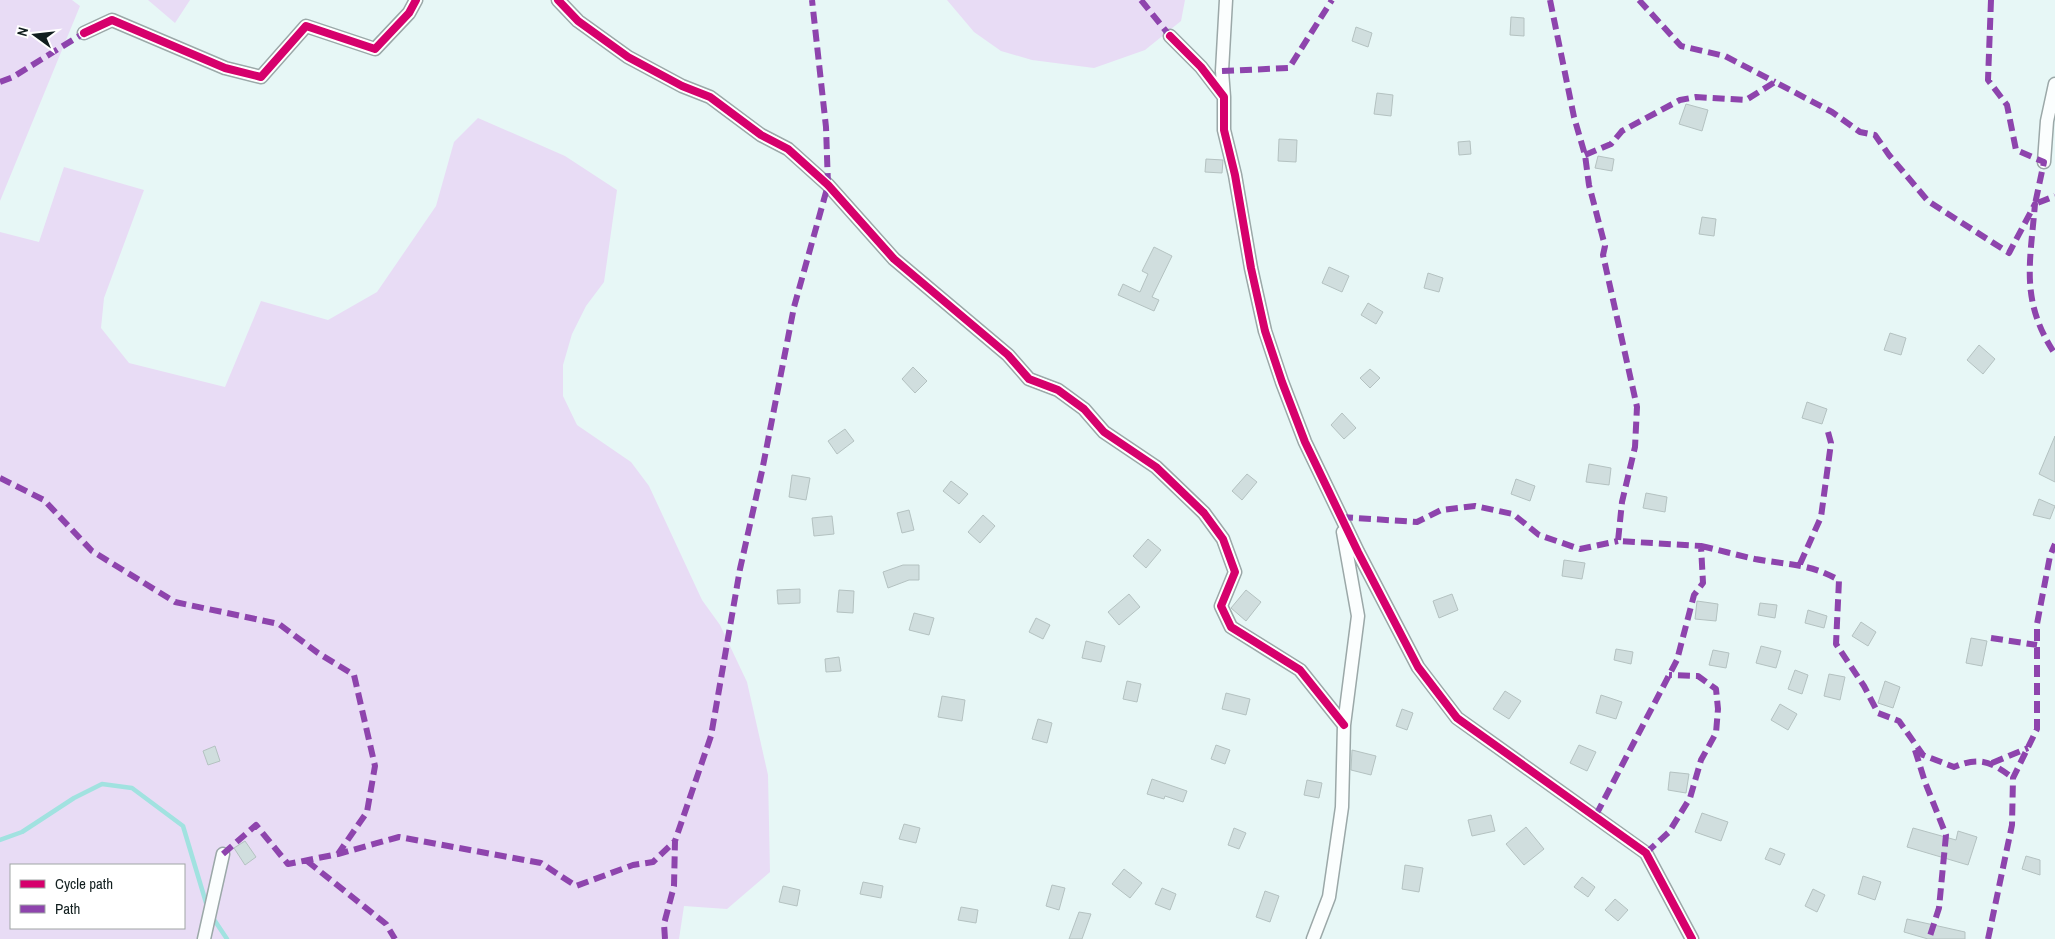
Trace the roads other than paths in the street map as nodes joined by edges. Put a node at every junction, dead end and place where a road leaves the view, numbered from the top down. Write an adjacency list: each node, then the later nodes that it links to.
1 (416, 0): 4 (street)
2 (558, 0): 10 (street)
3 (1226, 0): 7 (street)
4 (84, 33)
5 (1170, 36): 7 (street)
6 (2055, 84): 8 (street)
7 (1224, 96): 9 (street)
8 (2044, 162)
9 (1341, 517): 10 (street); 14 (street)
10 (1344, 725): 13 (street)
11 (223, 854): 12 (street)
12 (204, 939)
13 (1314, 939)
14 (1692, 939)

